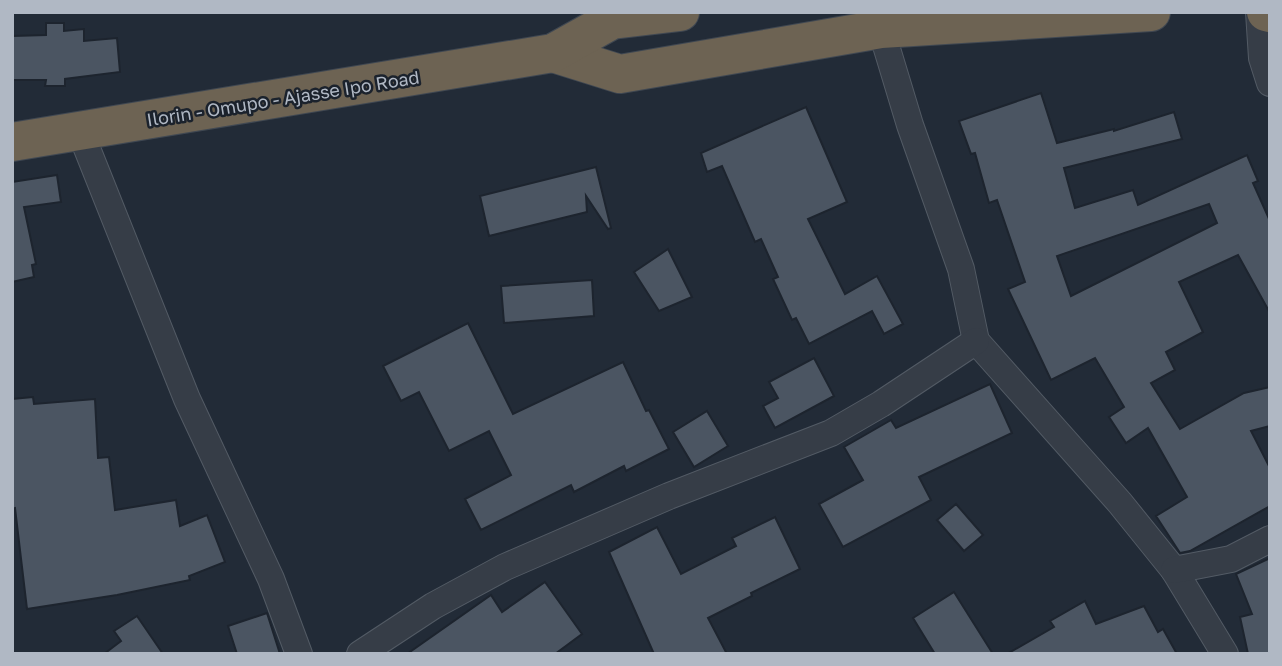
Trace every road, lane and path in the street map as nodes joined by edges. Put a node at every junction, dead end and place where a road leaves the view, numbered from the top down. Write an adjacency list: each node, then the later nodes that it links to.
1 (680, 12): 5 (highway, Ilorin - Omupo - Ajasse Ipo Road)
2 (1150, 12): 4 (highway, Ilorin - Omupo - Ajasse Ipo Road)
3 (1259, 12): 6 (street)
4 (881, 29): 5 (highway, Ilorin - Omupo - Ajasse Ipo Road); 9 (street)
5 (553, 53): 7 (highway, Ilorin - Omupo - Ajasse Ipo Road)
6 (1270, 83)
7 (80, 131): 8 (highway, Ilorin - Omupo - Ajasse Ipo Road); 12 (street)
8 (12, 142)
9 (976, 341): 11 (street); 13 (street)
10 (1270, 539): 11 (street)
11 (1174, 570): 14 (street)
12 (299, 654)
13 (360, 654)
14 (1225, 654)

